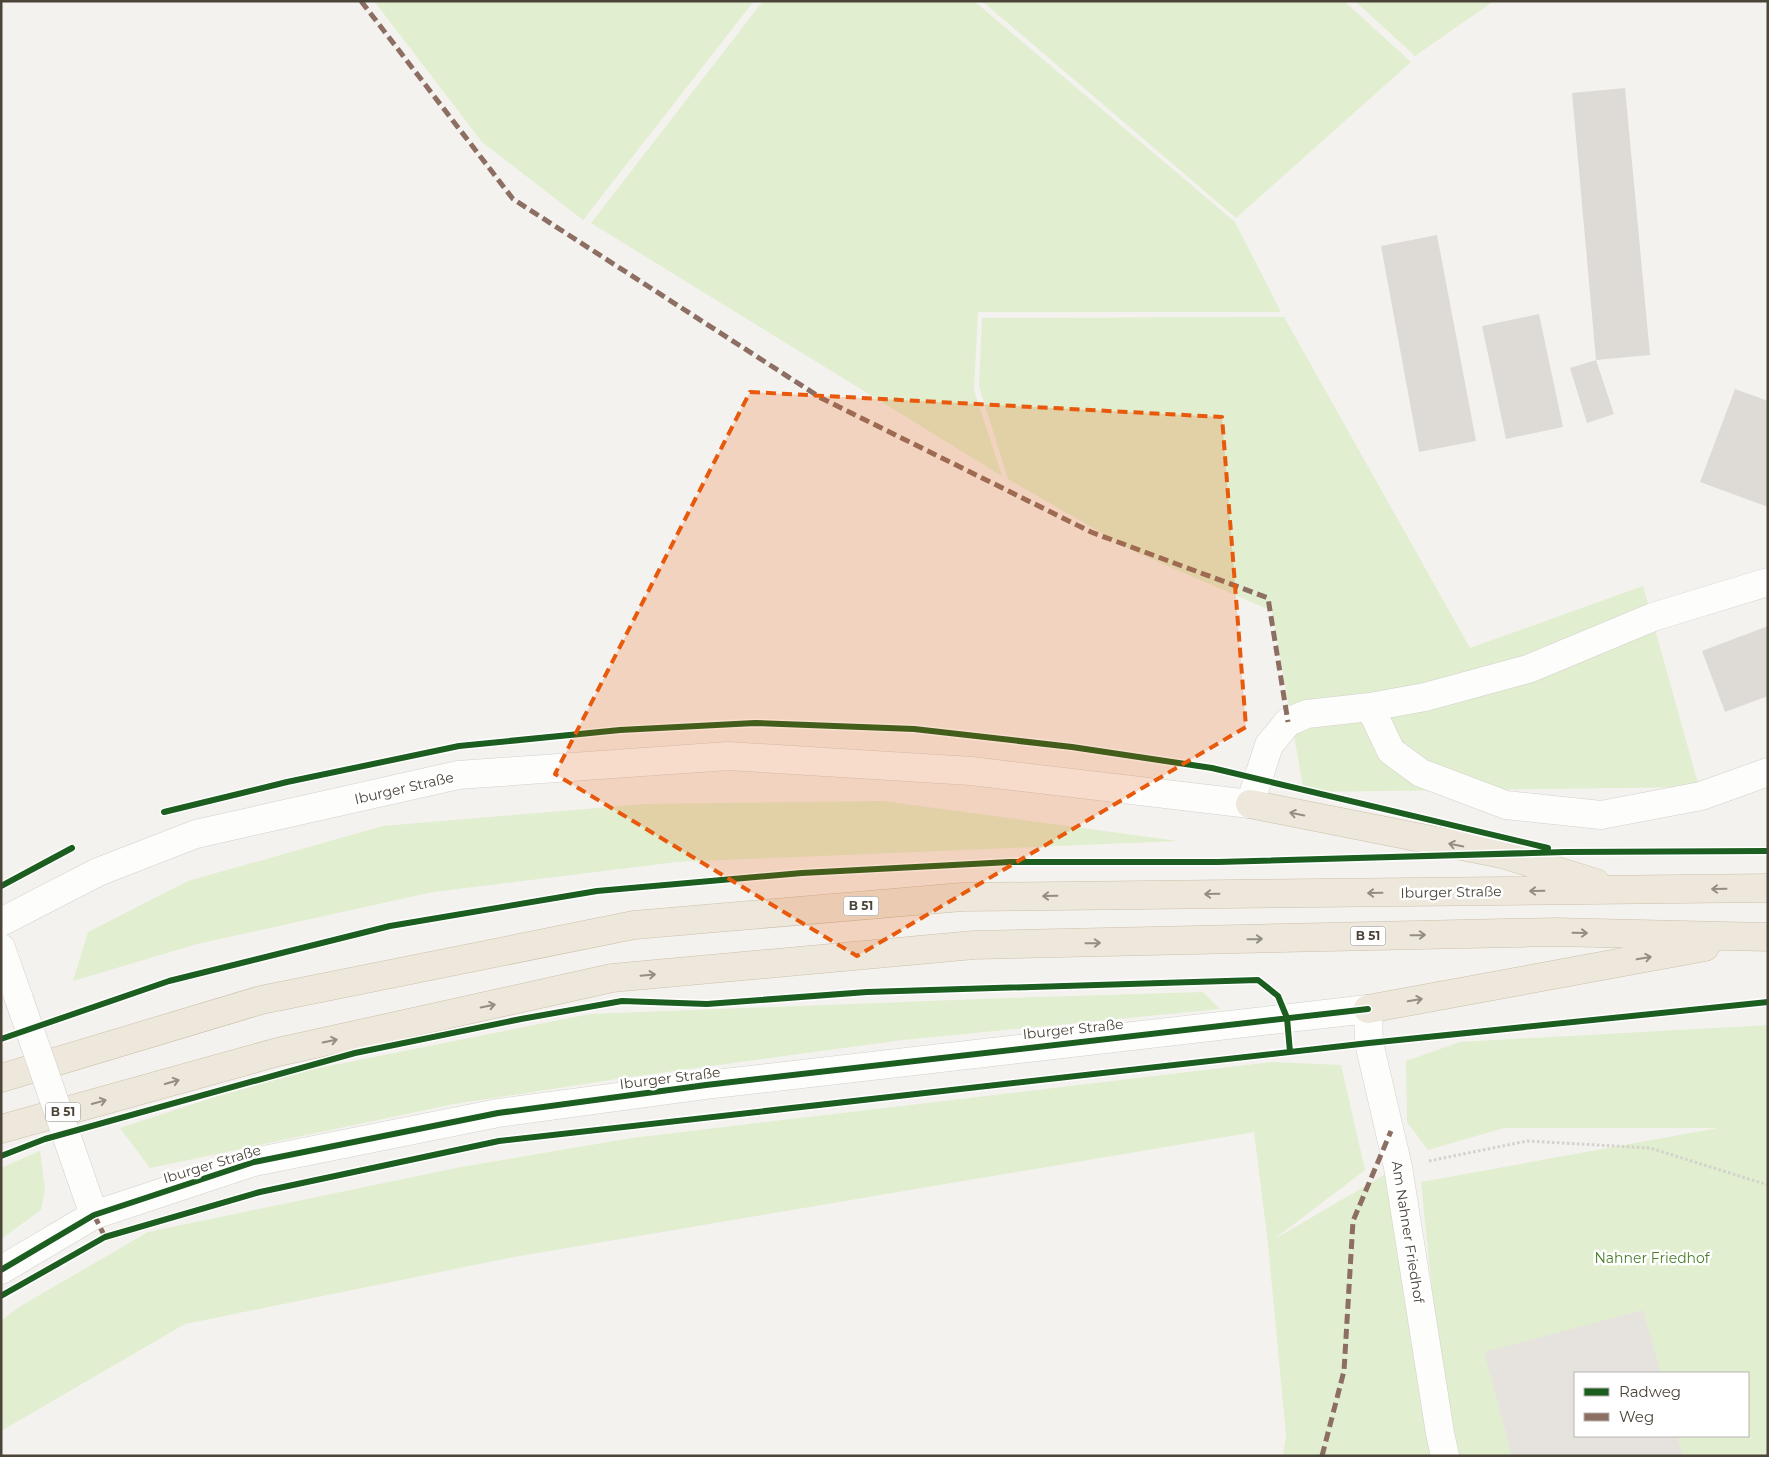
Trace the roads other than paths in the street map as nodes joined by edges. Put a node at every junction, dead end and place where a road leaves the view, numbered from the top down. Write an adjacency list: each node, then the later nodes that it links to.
1 (1768, 582): 2 (street)
2 (1370, 707): 3 (street); 4 (street)
3 (1768, 772)
4 (1250, 804): 6 (highway, one-way to 4); 7 (street, Iburger Straße)
5 (1768, 888): 6 (highway, Iburger Straße / B 51, one-way to 6)
6 (1621, 890): 11 (highway, Iburger Straße / B 51, one-way to 11)
7 (1, 922)
8 (1765, 936): 10 (highway, one-way to 8); 12 (highway, B 51, one-way to 8)
9 (1, 948): 13 (street, bridge)
10 (1368, 1009): 13 (street, Iburger Straße); 15 (street, Am Nahner Friedhof)
11 (1, 1078)
12 (1, 1129)
13 (94, 1215): 14 (street, Iburger Straße)
14 (1, 1270)
15 (1445, 1456)

